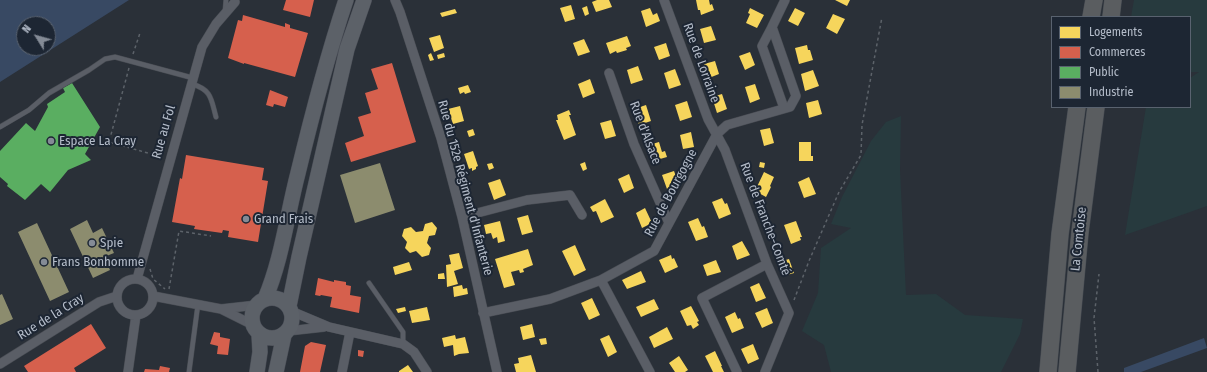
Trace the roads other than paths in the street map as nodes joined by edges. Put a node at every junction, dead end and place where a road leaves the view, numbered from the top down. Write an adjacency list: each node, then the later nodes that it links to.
1 (346, 0): 31 (main road)
2 (364, 0): 34 (main road)
3 (395, 0): 10 (street, Rue du 152e Régiment d'Infanterie)
4 (398, 0): 10 (street, Rue du 152e Régiment d'Infanterie)
5 (664, 0): 21 (street, Rue de Lorraine)
6 (784, 0): 13 (street)
7 (1094, 0): 11 (highway)
8 (1113, 0): 12 (highway)
9 (230, 1): 15 (street, Rue au Fol)
10 (400, 12): 23 (street, Rue du 152e Régiment d'Infanterie)
11 (1091, 16)
12 (1111, 16)
13 (772, 27): 16 (street); 16 (street)
14 (609, 73): 24 (street, Rue d'Alsace)
15 (193, 81): 19 (lane); 20 (lane); 26 (street, Rue au Fol)
16 (784, 108): 21 (street, Rue de Bourgogne)
17 (1077, 108): 53 (highway, La Comtoise)
18 (1096, 108): 54 (highway, La Comtoise)
19 (216, 118)
20 (0, 127)
21 (717, 134): 24 (street, Rue de Bourgogne); 25 (street, Rue de Franche-Comté)
22 (582, 215): 23 (street)
23 (462, 217): 35 (street, Rue du 152e Régiment d'Infanterie)
24 (669, 223): 27 (street, Rue de Bourgogne)
25 (767, 264): 51 (street); 52 (street, Rue de Franche-Comté)
26 (137, 279): 29 (street); 30 (street)
27 (601, 280): 35 (street, Rue de Bourgogne); 50 (street)
28 (369, 283): 41 (lane)
29 (117, 296): 36 (street); 42 (street, Rue de la Cray)
30 (153, 296): 32 (street); 36 (street)
31 (261, 302): 33 (street); 34 (main road); 38 (main road)
32 (198, 304): 33 (street); 44 (lane)
33 (221, 308): 38 (street)
34 (290, 309): 37 (street); 40 (main road)
35 (483, 314): 49 (street, Rue du 152e Régiment d'Infanterie)
36 (136, 315): 43 (street)
37 (329, 327): 39 (street); 40 (street)
38 (256, 330): 40 (main road); 45 (main road)
39 (350, 332): 41 (street); 47 (street)
40 (286, 333): 46 (main road)
41 (403, 344): 48 (street)
42 (0, 364)
43 (128, 372)
44 (189, 372)
45 (257, 372)
46 (276, 372)
47 (342, 372)
48 (427, 372)
49 (497, 372)
50 (650, 372)
51 (737, 372)
52 (765, 372)
53 (1048, 372)
54 (1067, 372)

